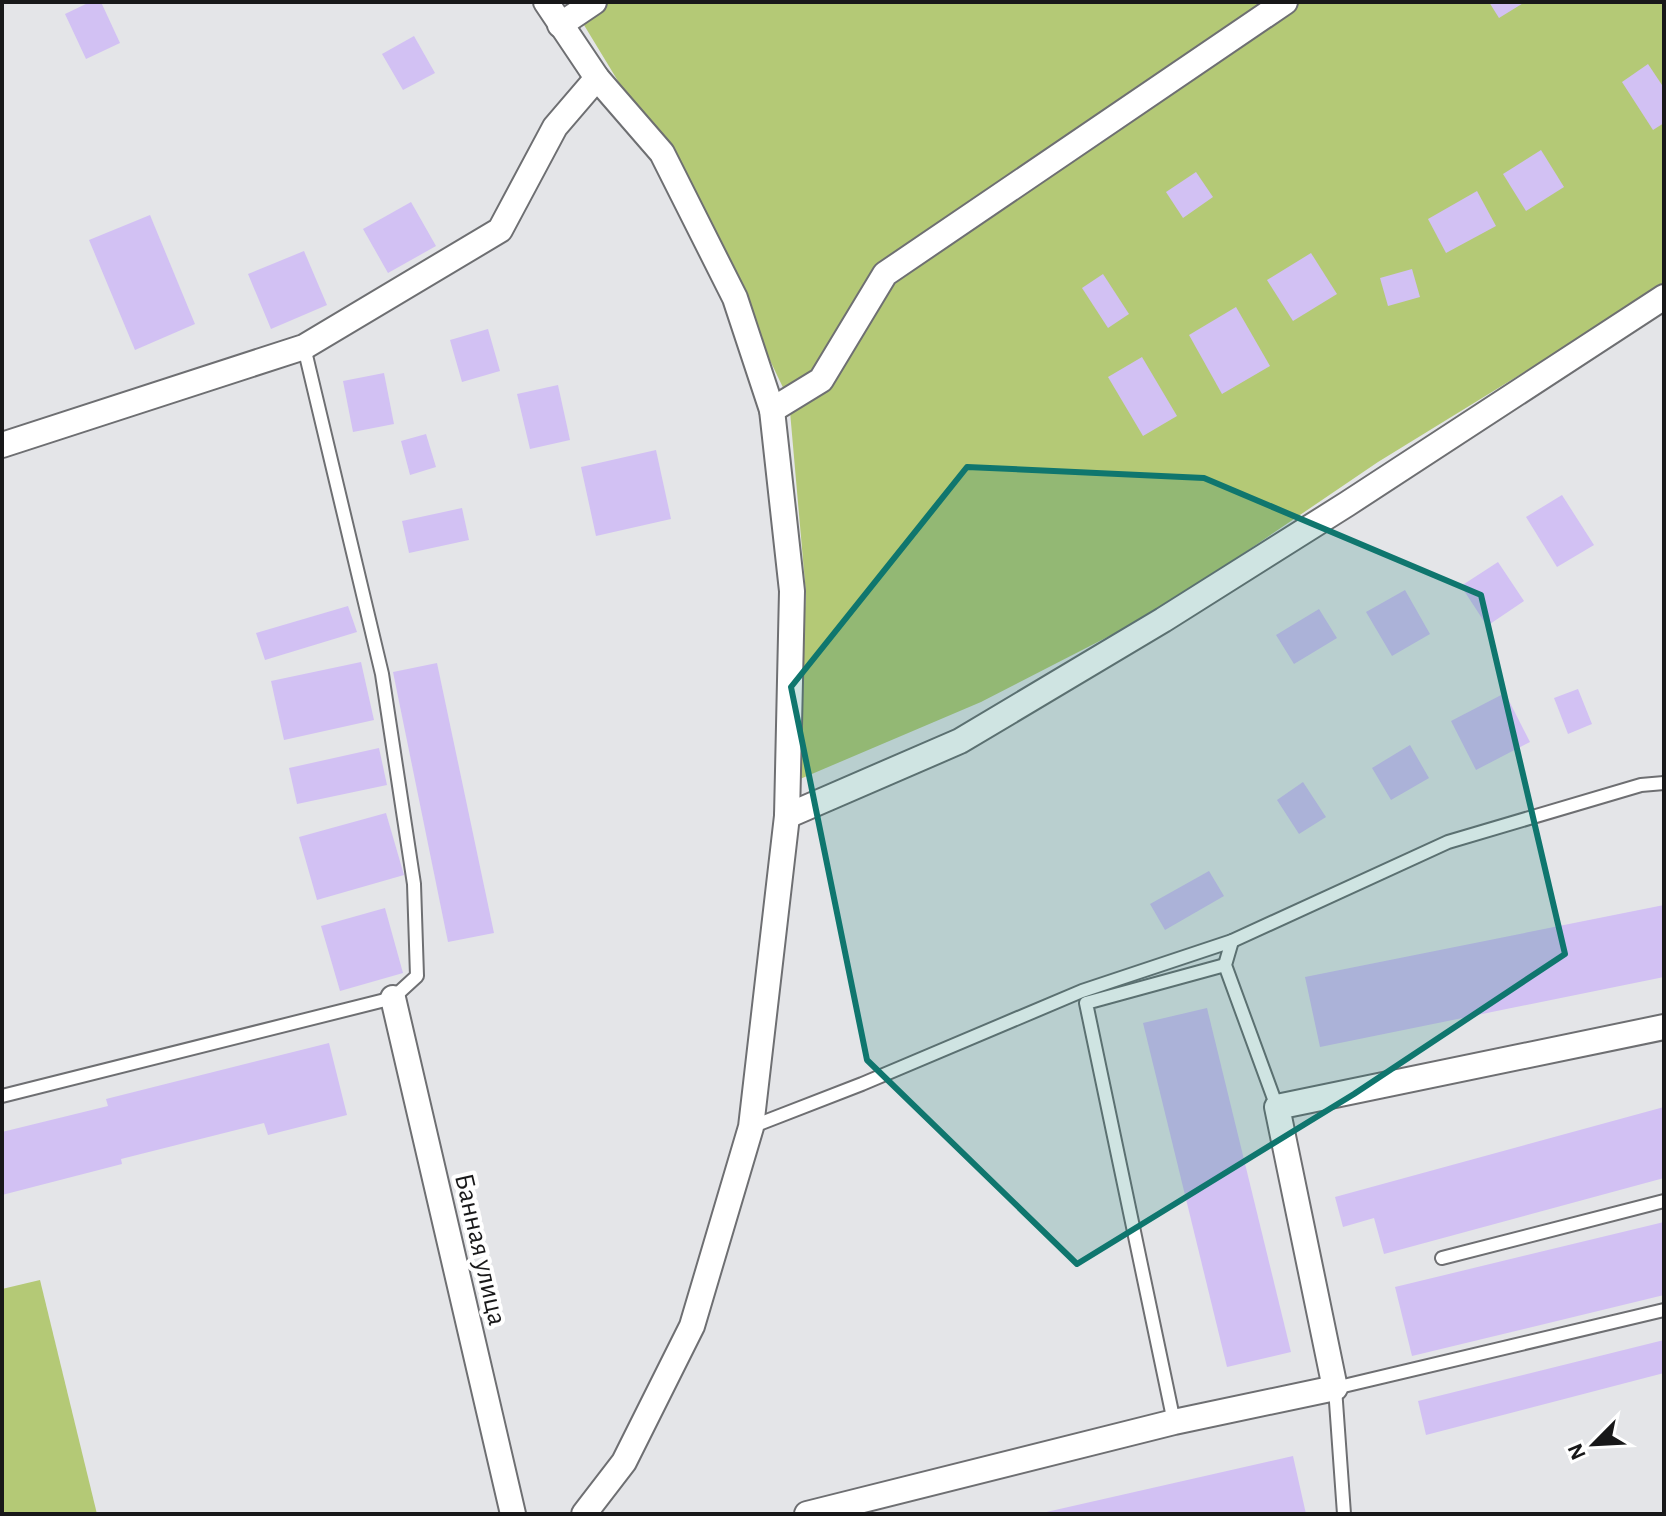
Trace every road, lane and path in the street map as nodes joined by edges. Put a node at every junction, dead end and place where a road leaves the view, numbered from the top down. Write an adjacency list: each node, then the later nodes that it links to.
1 (546, 2): 4 (street)
2 (594, 2): 4 (street)
3 (1285, 2): 8 (street)
4 (560, 25): 5 (street)
5 (597, 78): 7 (street); 8 (street)
6 (1664, 297): 11 (street)
7 (304, 347): 9 (street); 15 (lane)
8 (772, 410): 11 (street)
9 (2, 445)
10 (1664, 783): 12 (lane)
11 (787, 816): 19 (street)
12 (1232, 941): 13 (lane); 14 (lane)
13 (1225, 965): 14 (lane); 18 (lane)
14 (1084, 997): 19 (lane); 24 (lane)
15 (393, 998): 17 (lane); 25 (street, Банная улица)
16 (1664, 1027): 18 (street)
17 (2, 1096)
18 (1277, 1107): 23 (street)
19 (751, 1127): 26 (street)
20 (1664, 1201): 21 (lane)
21 (1442, 1258)
22 (1664, 1310): 23 (lane)
23 (1335, 1388): 24 (street); 28 (lane)
24 (1174, 1422): 27 (street)
25 (513, 1514)
26 (584, 1514)
27 (807, 1514)
28 (1344, 1514)

